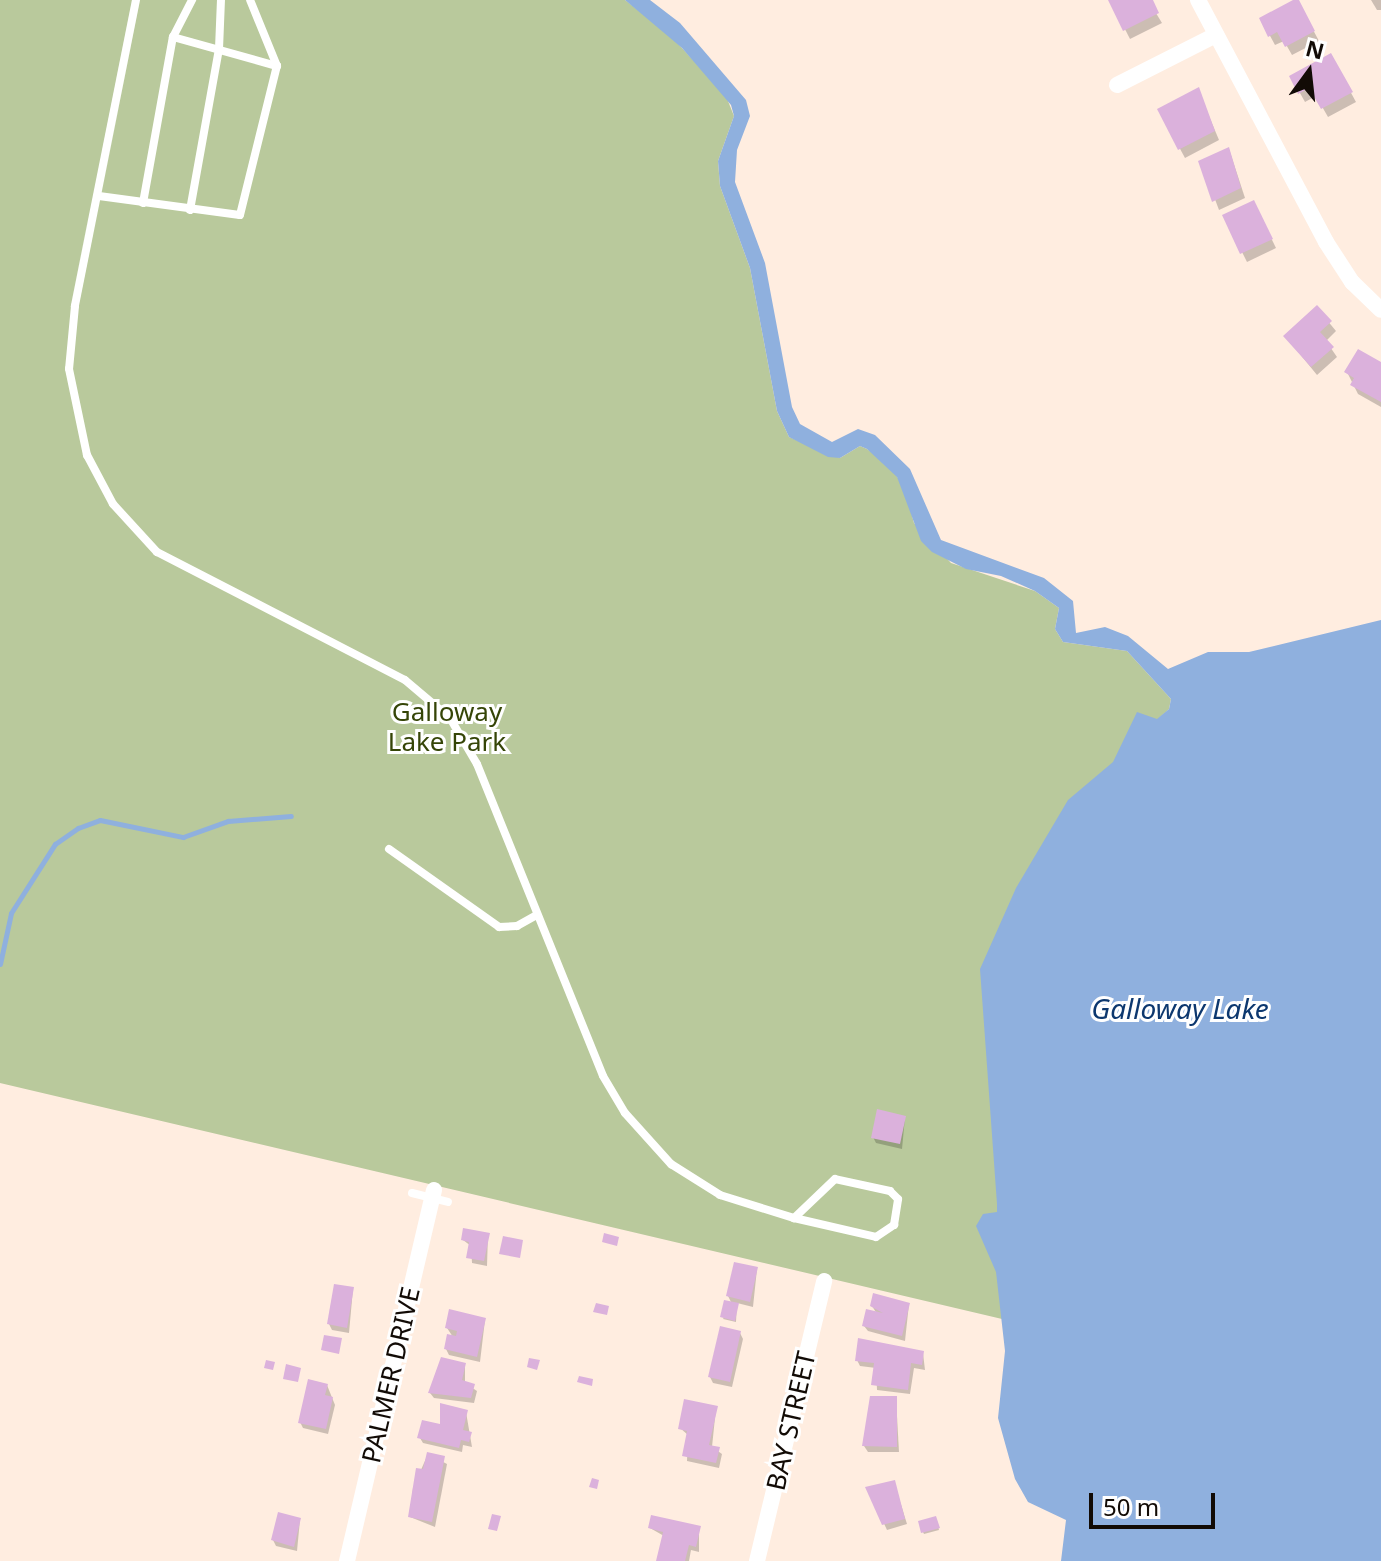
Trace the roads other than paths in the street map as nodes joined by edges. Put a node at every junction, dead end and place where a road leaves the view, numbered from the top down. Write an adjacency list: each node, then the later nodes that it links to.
1 (136, 0): 11 (lane)
2 (192, 0): 7 (lane)
3 (221, 0): 8 (lane)
4 (250, 0): 9 (lane)
5 (1198, 0): 6 (street)
6 (1216, 35): 10 (street); 14 (street)
7 (173, 37): 8 (lane); 12 (lane)
8 (219, 49): 9 (lane); 13 (lane)
9 (277, 66): 13 (lane)
10 (1117, 85)
11 (99, 196): 12 (lane); 16 (lane)
12 (143, 203): 13 (lane)
13 (190, 210)
14 (1381, 310)
15 (389, 849): 16 (lane)
16 (537, 915): 19 (lane)
17 (412, 1193): 18 (lane)
18 (438, 1196): 21 (street, PALMER DRIVE)
19 (794, 1218): 19 (lane)
20 (824, 1281): 22 (street, BAY STREET)
21 (347, 1561)
22 (757, 1561)

